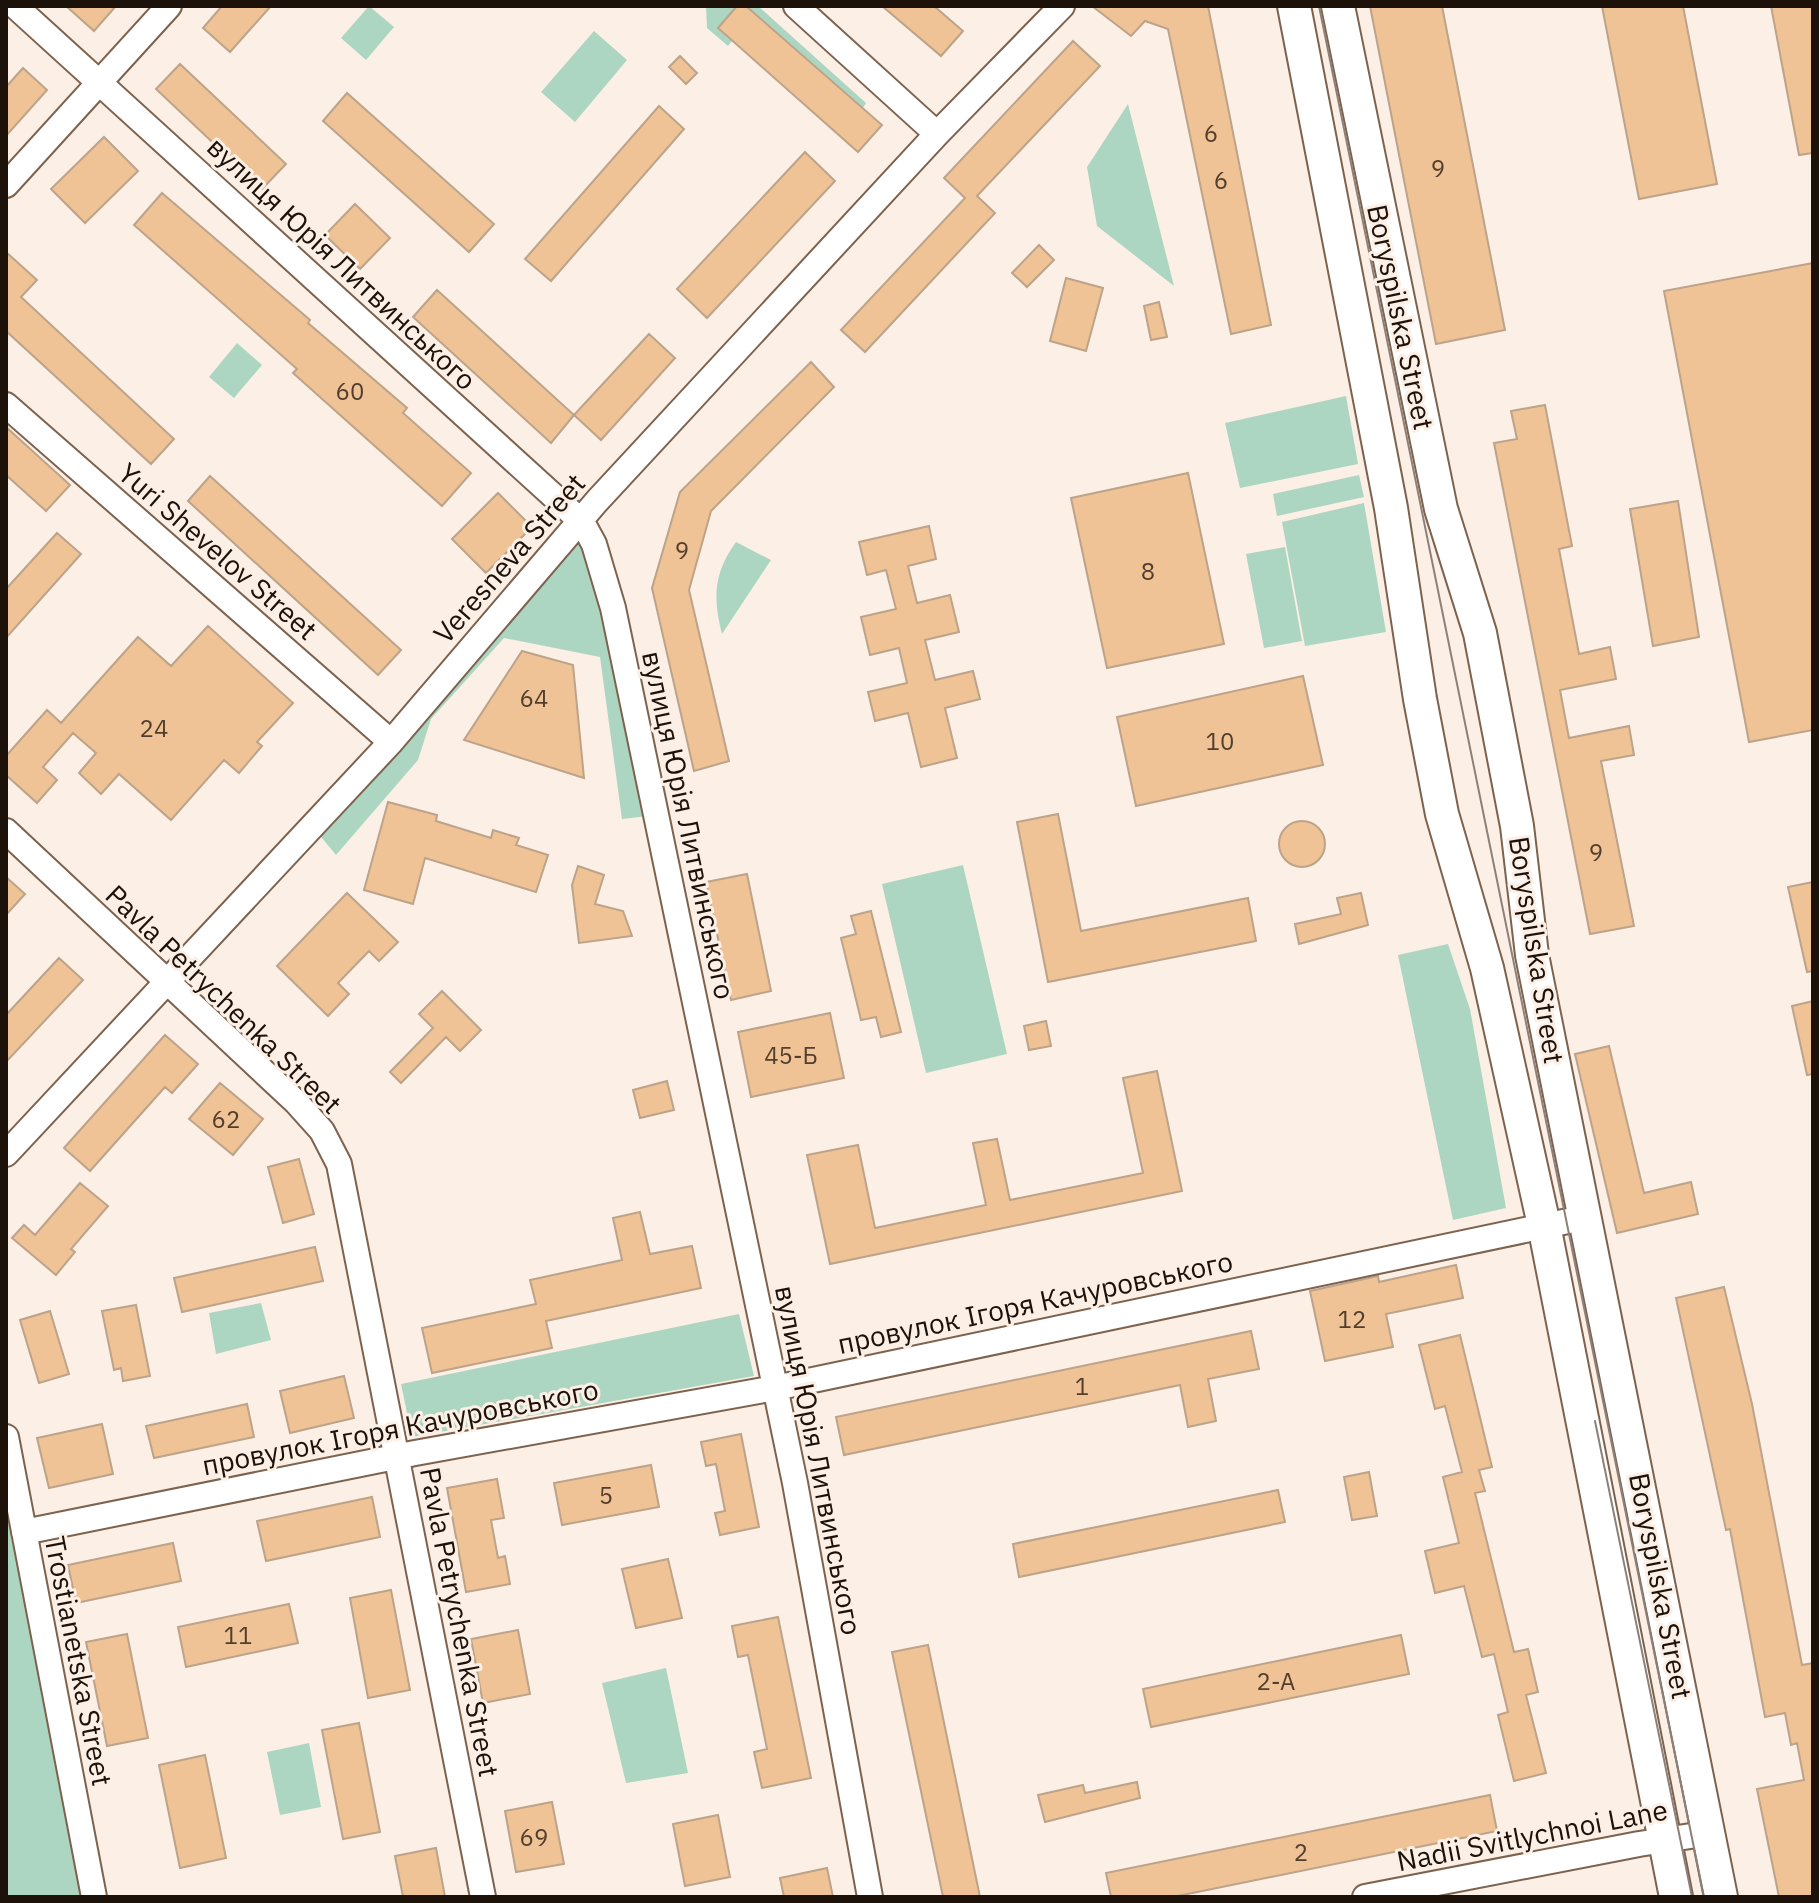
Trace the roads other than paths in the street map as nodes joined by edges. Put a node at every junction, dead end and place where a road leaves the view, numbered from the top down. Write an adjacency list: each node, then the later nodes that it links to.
1 (15, 6): 7 (street, вулиця Юрія Литвинського)
2 (169, 6): 7 (street)
3 (796, 6): 8 (street)
4 (1062, 6): 8 (street, Veresneva Street)
5 (1294, 6): 17 (main road, Boryspilska Street)
6 (1338, 6): 16 (main road, Boryspilska Street)
7 (101, 80): 9 (street); 11 (street, вулиця Юрія Литвинського)
8 (937, 134): 11 (street, Veresneva Street)
9 (6, 185)
10 (6, 405): 12 (street, Yuri Shevelov Street)
11 (582, 522): 12 (street, Veresneva Street); 18 (street, вулиця Юрія Литвинського)
12 (391, 742): 14 (street, Veresneva Street)
13 (6, 831): 14 (street, Pavla Petrychenka Street)
14 (168, 981): 15 (street, Veresneva Street); 20 (street, Pavla Petrychenka Street)
15 (6, 1154)
16 (1587, 1217): 17 (street, провулок Ігоря Качуровського); 22 (main road, Boryspilska Street)
17 (1544, 1225): 18 (street, провулок Ігоря Качуровського); 23 (main road, Boryspilska Street)
18 (775, 1388): 20 (street, провулок Ігоря Качуровського); 26 (street, вулиця Юрія Литвинського)
19 (6, 1437): 21 (street, Trostianetska Street)
20 (397, 1457): 21 (street, провулок Ігоря Качуровського); 25 (street, Pavla Petrychenka Street)
21 (24, 1532): 24 (street, Trostianetska Street)
22 (1710, 1833): 23 (street, Nadii Svitlychnoi Lane); 29 (main road, Boryspilska Street)
23 (1664, 1841): 27 (street, Nadii Svitlychnoi Lane); 28 (main road, Boryspilska Street)
24 (94, 1897)
25 (483, 1897)
26 (870, 1897)
27 (1365, 1897)
28 (1676, 1897)
29 (1721, 1897)

